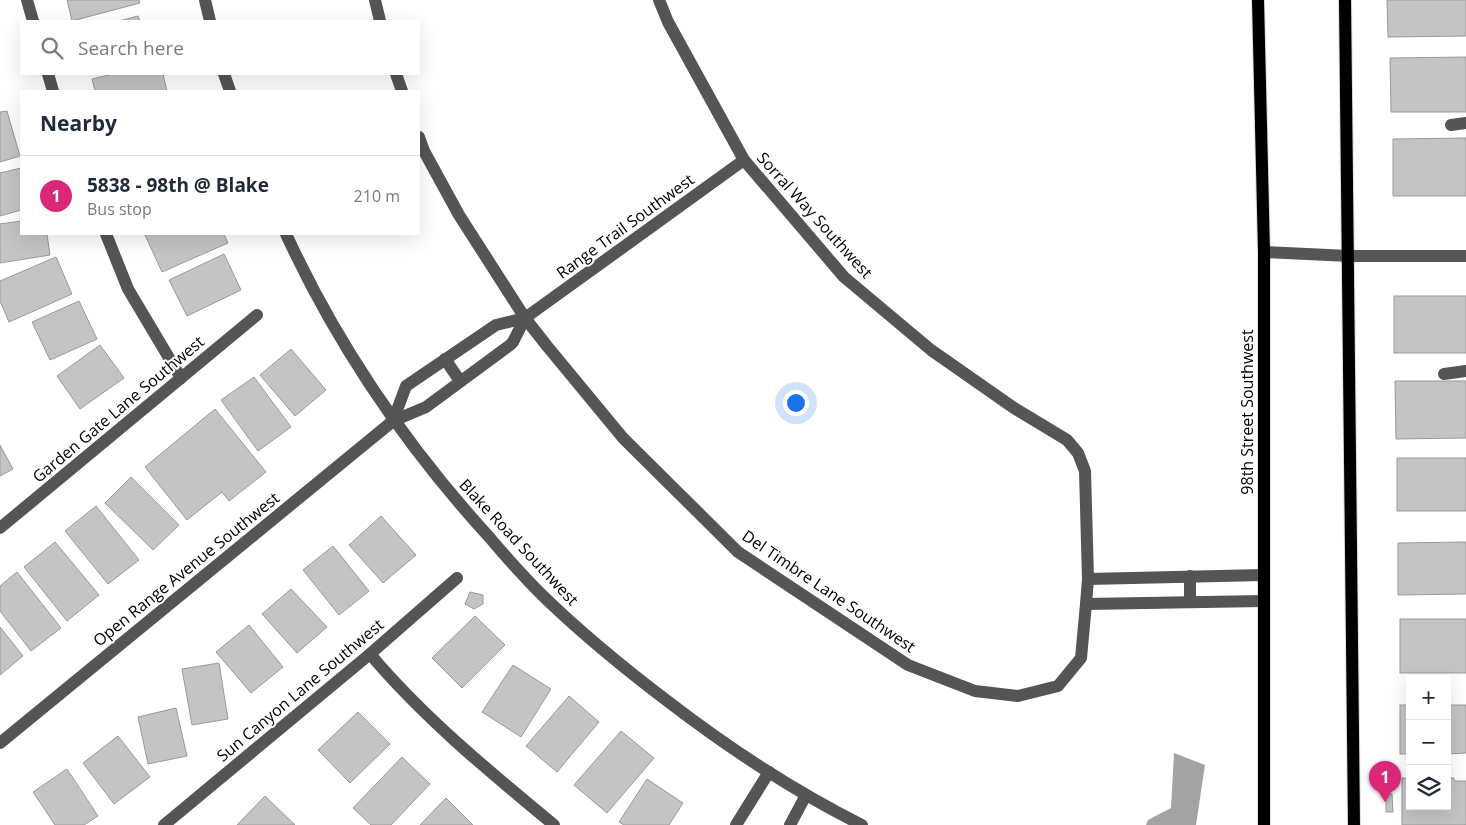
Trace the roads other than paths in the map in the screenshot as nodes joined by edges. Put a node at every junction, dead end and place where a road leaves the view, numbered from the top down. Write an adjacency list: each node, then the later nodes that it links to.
1 (27, 0): 7 (street)
2 (205, 0): 8 (street)
3 (375, 0): 9 (street)
4 (659, 0): 19 (street, Sorral Way Southwest)
5 (1258, 0): 22 (main road, 98th Street Southwest)
6 (1345, 0): 23 (main road)
7 (33, 20)
8 (210, 20)
9 (380, 20)
10 (48, 75): 13 (street)
11 (224, 75): 14 (street)
12 (396, 75): 15 (street)
13 (53, 90)
14 (230, 90)
15 (402, 90)
16 (1466, 124): 17 (street)
17 (1451, 125)
18 (420, 140): 26 (street, Del Timbre Lane Southwest)
19 (744, 160): 26 (street, Range Trail Southwest); 37 (street, Sorral Way Southwest)
20 (106, 235): 30 (street)
21 (287, 235): 32 (street, Blake Road Southwest)
22 (1264, 252): 23 (street); 34 (main road, 98th Street Southwest)
23 (1349, 256): 24 (street); 51 (main road)
24 (1466, 256)
25 (257, 315): 30 (street, Garden Gate Lane Southwest)
26 (525, 318): 27 (street, Range Trail Southwest); 31 (street, Range Trail Southwest); 40 (street, Del Timbre Lane Southwest)
27 (445, 359): 31 (street); 32 (street, Range Trail Southwest)
28 (1466, 371): 29 (street)
29 (1444, 374)
30 (181, 378): 33 (street, Garden Gate Lane Southwest)
31 (460, 381): 32 (street, Range Trail Southwest)
32 (393, 420): 42 (street, Open Range Avenue Southwest); 43 (street, Blake Road Southwest)
33 (0, 528)
34 (1263, 575): 35 (street); 39 (main road, 98th Street Southwest)
35 (1190, 576): 37 (street); 38 (street)
36 (457, 578): 41 (street, Sun Canyon Lane Southwest)
37 (1088, 579): 40 (street)
38 (1190, 602): 39 (street); 40 (street)
39 (1263, 602): 50 (main road, 98th Street Southwest)
40 (1086, 604)
41 (370, 654): 45 (street, Sun Canyon Lane Southwest); 46 (street)
42 (0, 743)
43 (769, 772): 44 (street, Blake Road Southwest); 47 (street)
44 (806, 795): 48 (street); 49 (street, Blake Road Southwest)
45 (166, 824)
46 (554, 825)
47 (736, 825)
48 (790, 825)
49 (862, 825)
50 (1264, 825)
51 (1354, 825)

